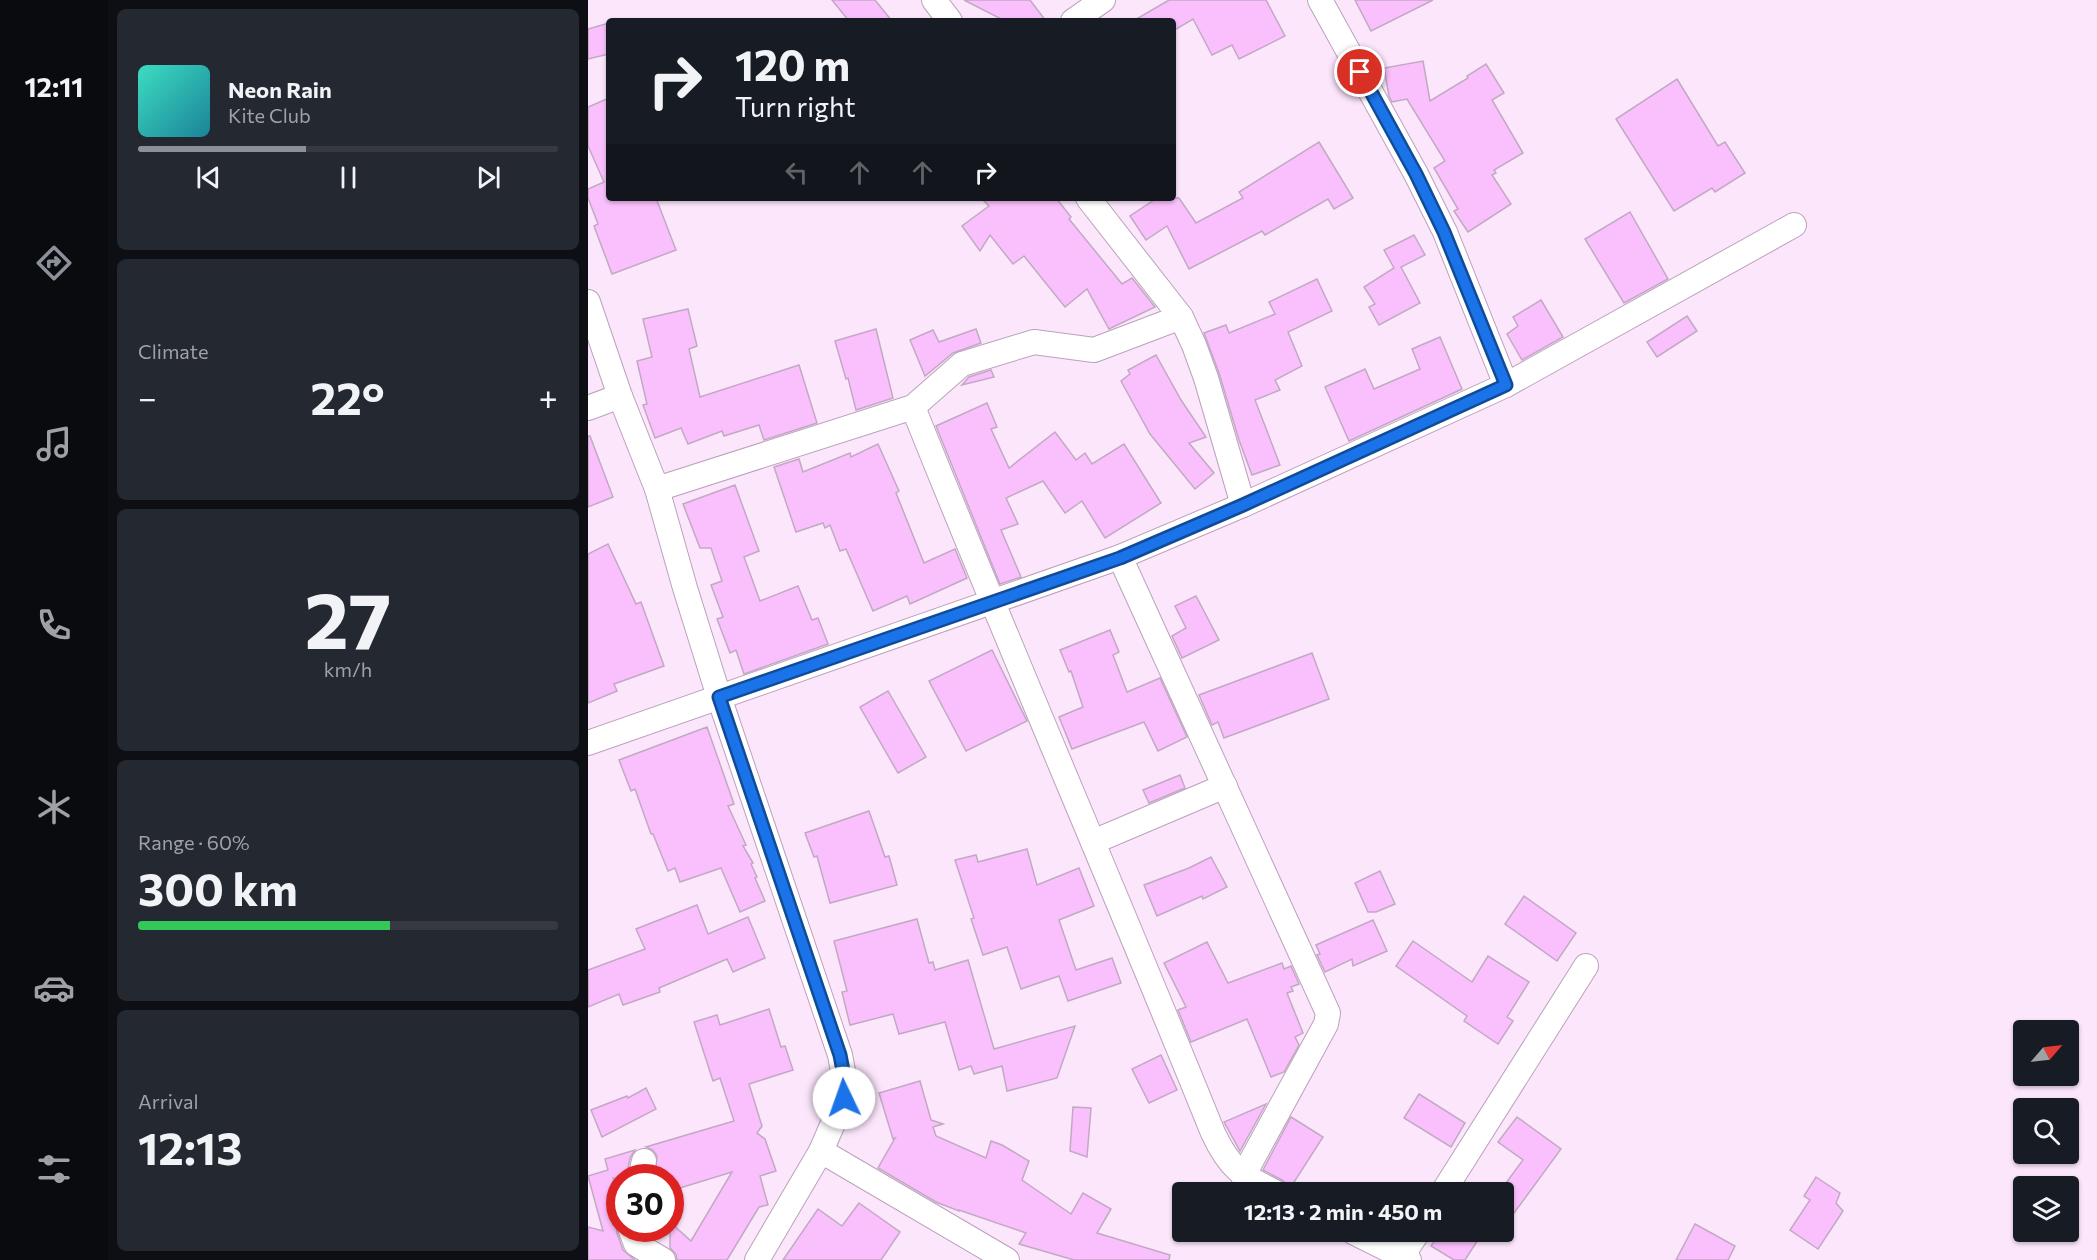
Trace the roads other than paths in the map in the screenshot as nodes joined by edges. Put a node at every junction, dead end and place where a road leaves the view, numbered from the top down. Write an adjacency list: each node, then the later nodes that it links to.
1 (934, 0): 4 (street)
2 (1103, 0): 5 (street)
3 (1320, 0): 10 (street)
4 (948, 18)
5 (1077, 18)
6 (1090, 201): 9 (street)
7 (1794, 225): 10 (street)
8 (588, 302): 11 (street)
9 (1181, 317): 12 (street); 15 (street)
10 (1506, 385): 15 (street)
11 (620, 396): 13 (street); 14 (street)
12 (913, 407): 14 (street); 17 (street)
13 (588, 408)
14 (657, 489): 18 (street)
15 (1243, 505): 16 (street)
16 (1120, 558): 17 (street); 20 (street)
17 (991, 602): 18 (street); 21 (street)
18 (719, 697): 19 (street); 23 (street)
19 (588, 742)
20 (1225, 786): 21 (street); 24 (street)
21 (1093, 842): 24 (street)
22 (1586, 966): 26 (street)
23 (821, 1151): 32 (street); 33 (street)
24 (1243, 1176): 25 (street)
25 (1255, 1182)
26 (1449, 1182)
27 (635, 1242): 31 (street)
28 (1373, 1242): 30 (street)
29 (1413, 1242): 30 (street)
30 (1406, 1258)
31 (663, 1260)
32 (757, 1260)
33 (1007, 1260)

